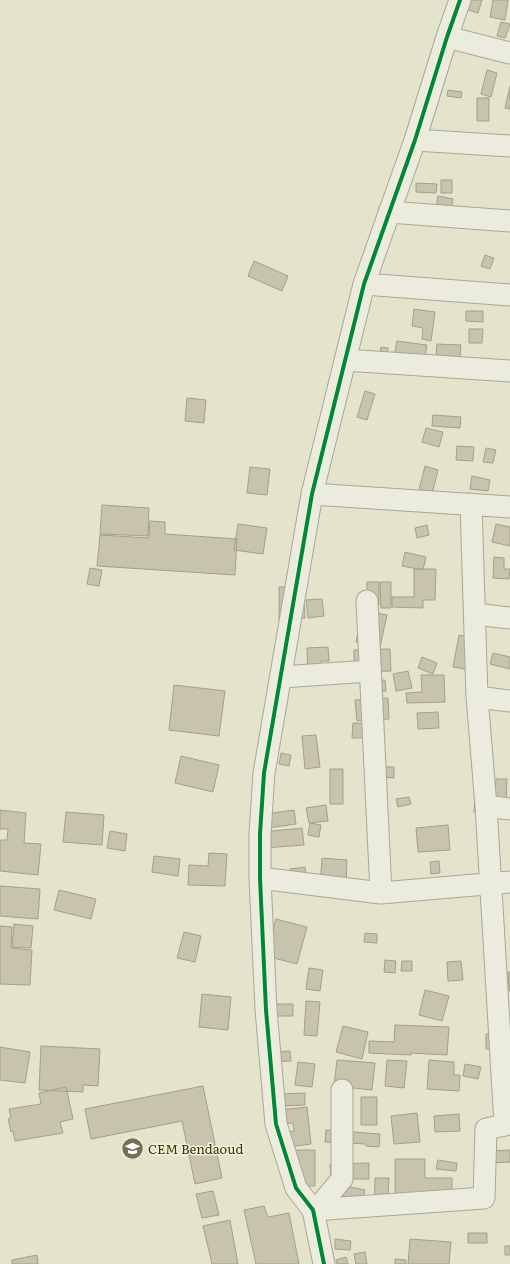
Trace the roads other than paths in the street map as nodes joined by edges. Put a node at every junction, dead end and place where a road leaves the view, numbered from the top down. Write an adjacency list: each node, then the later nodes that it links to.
1 (460, 0): 2 (street)
2 (446, 37): 3 (street); 4 (street)
3 (510, 53)
4 (415, 140): 5 (street); 6 (street)
5 (510, 146)
6 (389, 212): 7 (street); 8 (street)
7 (510, 221)
8 (364, 284): 9 (street); 10 (street)
9 (510, 295)
10 (345, 360): 11 (street); 12 (street)
11 (510, 371)
12 (312, 494): 13 (street); 19 (street)
13 (471, 504): 14 (street); 16 (street)
14 (510, 507)
15 (367, 601): 18 (street)
16 (475, 614): 17 (street); 20 (street)
17 (510, 618)
18 (370, 672): 19 (street); 26 (street)
19 (281, 677): 24 (street)
20 (477, 697): 21 (street); 22 (street)
21 (510, 701)
22 (486, 806): 23 (street); 25 (street)
23 (510, 809)
24 (260, 878): 26 (street); 29 (street)
25 (500, 883): 26 (street); 28 (street)
26 (381, 893)
27 (342, 1090): 29 (street)
28 (507, 1124): 29 (street)
29 (314, 1210): 30 (street)
30 (324, 1264)

